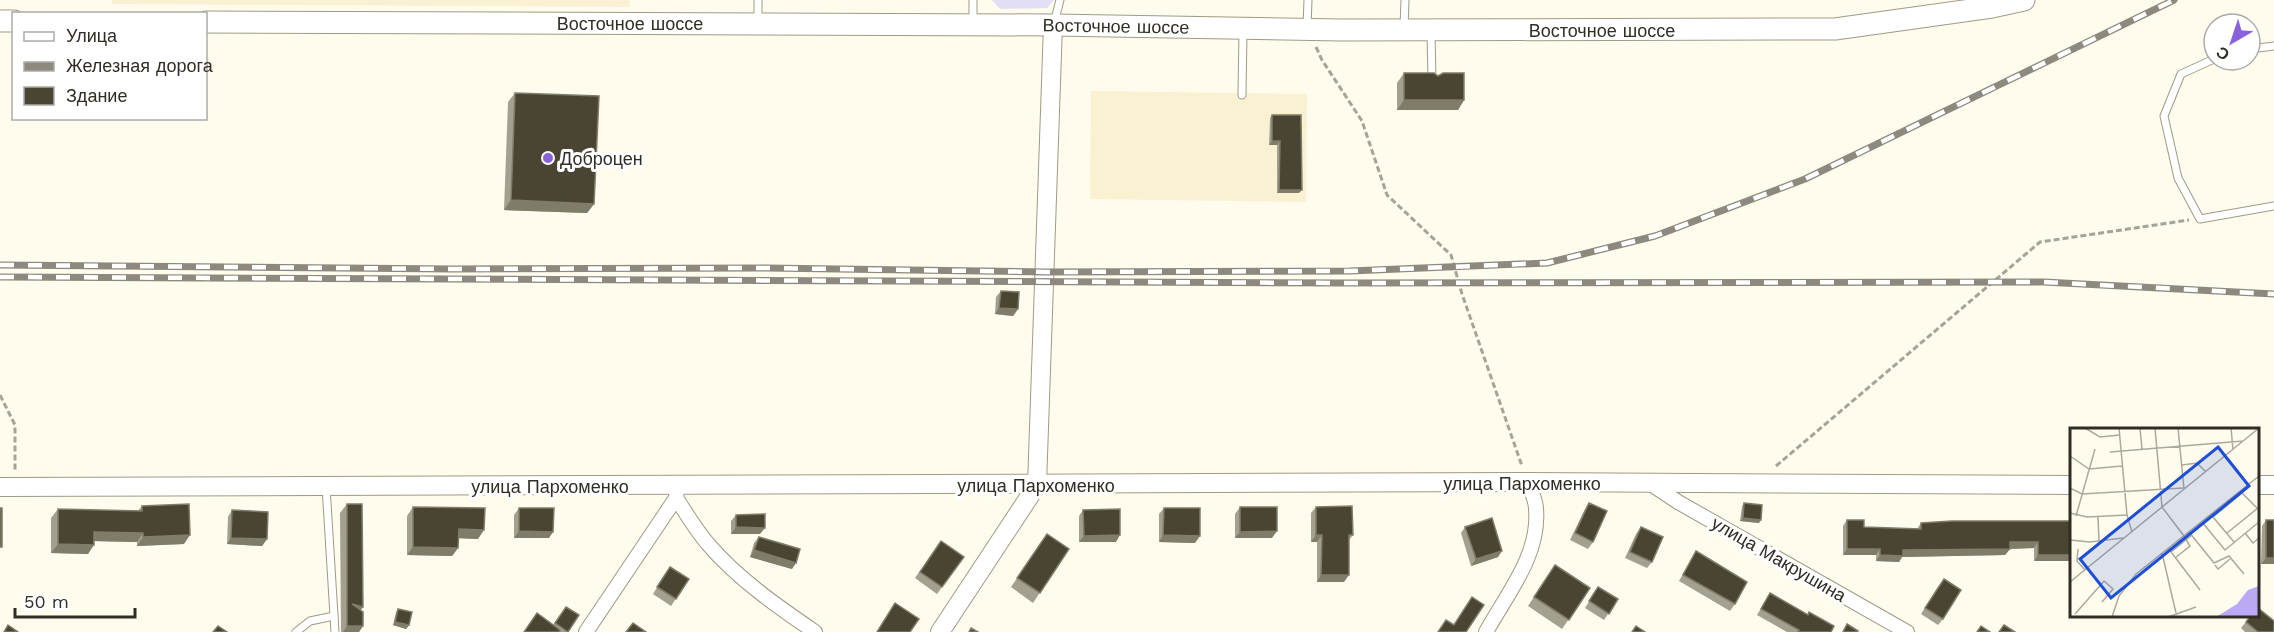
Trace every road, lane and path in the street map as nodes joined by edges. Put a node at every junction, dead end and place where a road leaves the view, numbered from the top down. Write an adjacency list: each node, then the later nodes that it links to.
1 (758, 0): 8 (lane)
2 (973, 0): 9 (lane)
3 (1060, 0): 10 (lane)
4 (1308, 0): 12 (lane)
5 (1405, 0): 13 (lane)
6 (2024, 0): 14 (main road, Восточное шоссе)
7 (207, 22): 8 (main road, Восточное шоссе)
8 (758, 24): 9 (main road, Восточное шоссе)
9 (973, 25): 10 (main road, Восточное шоссе)
10 (1053, 25): 11 (main road, Восточное шоссе); 24 (main road)
11 (1243, 28): 12 (main road, Восточное шоссе); 17 (lane)
12 (1307, 29): 13 (main road, Восточное шоссе); 21 (path)
13 (1404, 30): 14 (main road, Восточное шоссе)
14 (1431, 30): 16 (lane)
15 (2202, 64): 19 (lane)
16 (1432, 80)
17 (1242, 95)
18 (2274, 206): 19 (lane)
19 (2200, 219): 23 (path)
20 (0, 395): 27 (path)
21 (1528, 482): 22 (main road, улица Пархоменко); 24 (main road, улица Пархоменко); 35 (street)
22 (1651, 484): 23 (main road, улица Пархоменко); 36 (street, улица Макрушина)
23 (1754, 484): 25 (main road, улица Пархоменко)
24 (1037, 485): 28 (main road, улица Пархоменко); 34 (main road)
25 (2070, 485)
26 (326, 486): 27 (main road, улица Пархоменко); 28 (main road, улица Пархоменко); 29 (lane)
27 (7, 487)
28 (677, 492): 32 (street); 33 (street)
29 (334, 616): 30 (lane); 31 (lane)
30 (296, 632)
31 (335, 632)
32 (586, 632)
33 (815, 632)
34 (940, 632)
35 (1486, 632)
36 (1907, 632)

